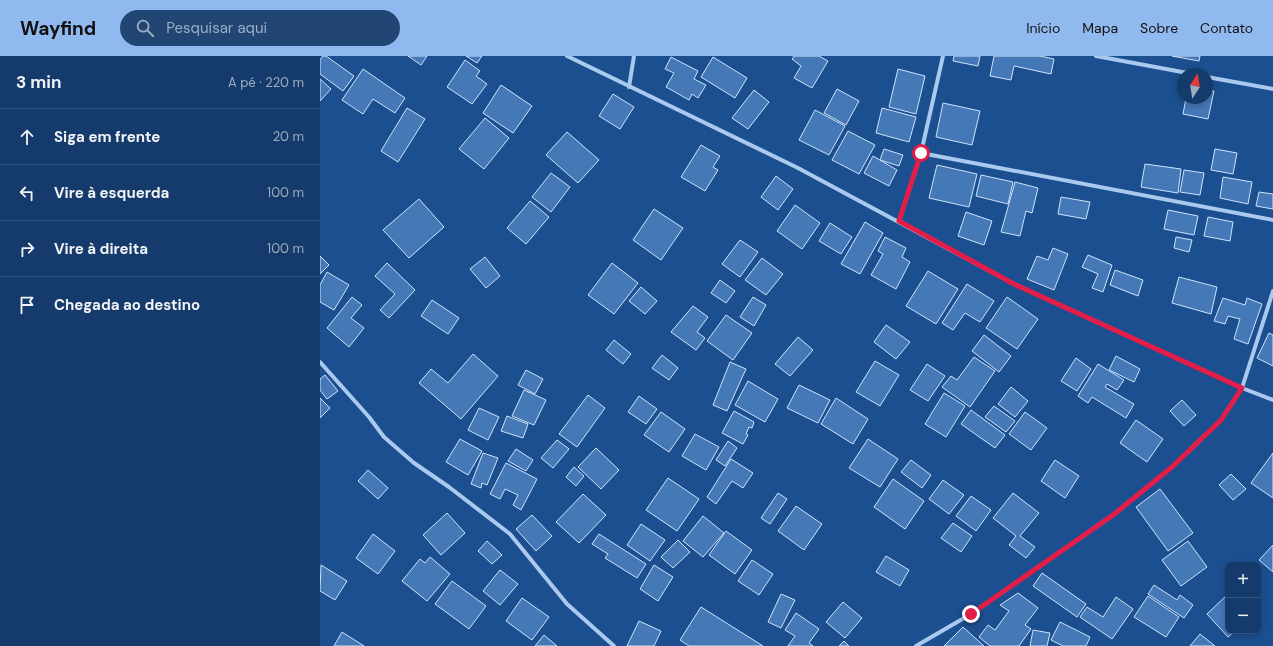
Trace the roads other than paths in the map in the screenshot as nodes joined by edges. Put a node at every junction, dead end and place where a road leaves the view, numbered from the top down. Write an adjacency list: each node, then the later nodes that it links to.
1 (567, 56): 7 (street)
2 (634, 56): 7 (street)
3 (943, 56): 9 (street)
4 (1096, 56): 5 (street)
5 (1177, 71)
6 (1213, 78): 8 (street)
7 (629, 87): 11 (street)
8 (1273, 89)
9 (921, 153): 10 (street); 11 (street)
10 (1273, 220)
11 (899, 221): 14 (street)
12 (1273, 291): 14 (street)
13 (320, 362): 16 (street)
14 (1242, 388): 15 (street); 17 (street)
15 (1273, 400)
16 (614, 646)
17 (916, 646)

